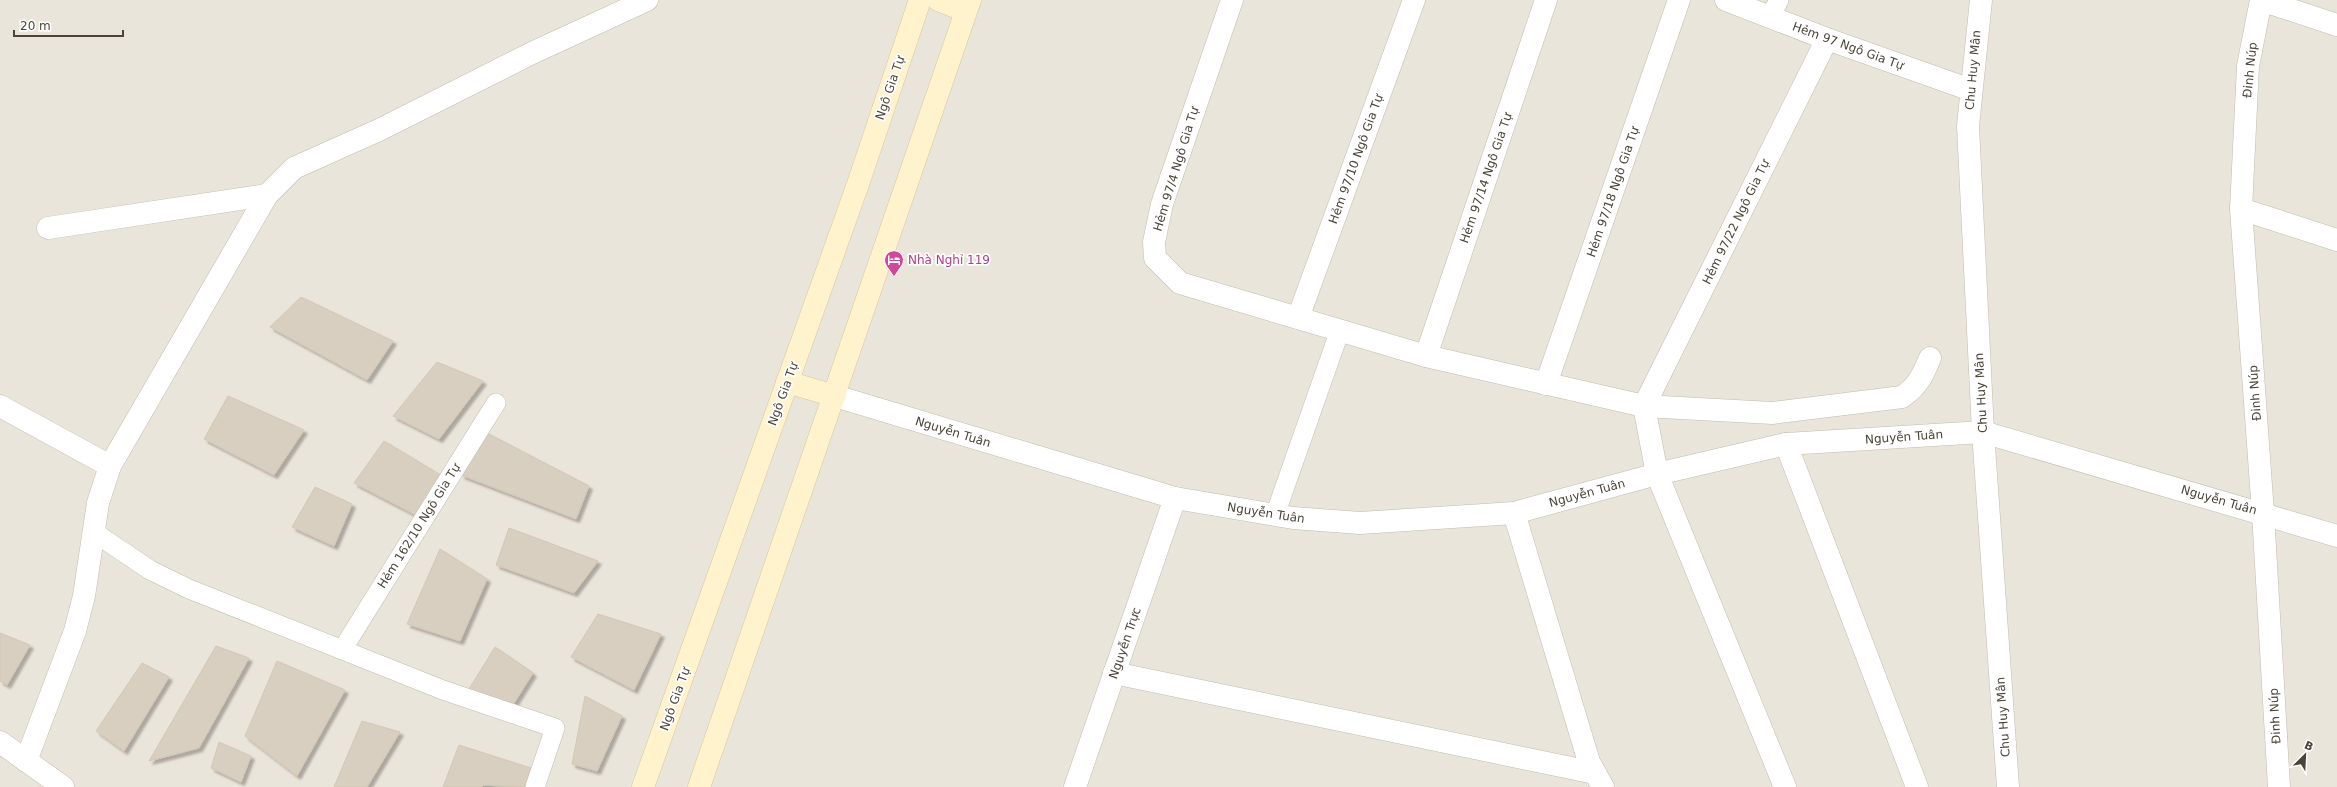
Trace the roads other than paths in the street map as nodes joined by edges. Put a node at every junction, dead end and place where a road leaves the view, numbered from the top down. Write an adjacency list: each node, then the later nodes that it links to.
1 (647, 0): 16 (street)
2 (920, 0): 24 (main road, Ngô Gia Tự)
3 (938, 0): 11 (main road)
4 (1232, 0): 20 (street, Hẻm 97/4 Ngô Gia Tự)
5 (1414, 0): 20 (street, Hẻm 97/10 Ngô Gia Tự)
6 (1546, 0): 22 (street, Hẻm 97/14 Ngô Gia Tự)
7 (1679, 0): 25 (street, Hẻm 97/18 Ngô Gia Tự)
8 (1726, 0): 12 (street, Hẻm 97 Ngô Gia Tự)
9 (1981, 0): 15 (street, Chu Huy Mân)
10 (2261, 0): 13 (street); 17 (street, Đinh Núp)
11 (968, 6): 26 (main road)
12 (1774, 9): 14 (street, Hẻm 97 Ngô Gia Tự)
13 (2337, 25)
14 (1827, 39): 15 (street, Hẻm 97 Ngô Gia Tự); 28 (street, Hẻm 97/22 Ngô Gia Tự)
15 (1972, 90): 30 (street, Chu Huy Mân)
16 (267, 195): 18 (street); 32 (street)
17 (2241, 209): 19 (street); 36 (street, Đinh Núp)
18 (48, 228)
19 (2337, 240)
20 (1298, 318): 21 (street, Hẻm 97/4 Ngô Gia Tự)
21 (1340, 330): 22 (street, Hẻm 97/4 Ngô Gia Tự); 37 (lane)
22 (1426, 356): 25 (street, Hẻm 97/4 Ngô Gia Tự)
23 (1930, 358): 28 (street, Hẻm 97/4 Ngô Gia Tự)
24 (787, 382): 26 (main road); 47 (main road, Ngô Gia Tự)
25 (1546, 384): 28 (street, Hẻm 97/4 Ngô Gia Tự)
26 (835, 396): 34 (street, Nguyễn Tuân); 48 (main road)
27 (496, 403): 40 (lane, Hẻm 162/10 Ngô Gia Tự)
28 (1644, 406): 33 (street)
29 (2, 409): 32 (street)
30 (1983, 432): 31 (street, Nguyễn Tuân); 36 (street, Nguyễn Tuân); 52 (street, Chu Huy Mân)
31 (1786, 444): 33 (street, Nguyễn Tuân); 51 (street)
32 (110, 466): 38 (street)
33 (1657, 474): 35 (street, Nguyễn Tuân); 50 (street)
34 (1175, 498): 37 (street, Nguyễn Tuân); 41 (street, Nguyễn Trực)
35 (1514, 513): 37 (street, Nguyễn Tuân); 44 (street)
36 (2263, 513): 39 (street, Nguyễn Tuân); 53 (street, Đinh Núp)
37 (1275, 515)
38 (95, 533): 40 (lane); 43 (street)
39 (2337, 536)
40 (342, 650): 46 (lane)
41 (1114, 673): 44 (street); 49 (street, Nguyễn Trực)
42 (0, 742): 43 (street)
43 (26, 761): 45 (street)
44 (1599, 780)
45 (63, 787)
46 (535, 787)
47 (643, 787)
48 (699, 787)
49 (1075, 787)
50 (1785, 787)
51 (1917, 787)
52 (2008, 787)
53 (2279, 787)

